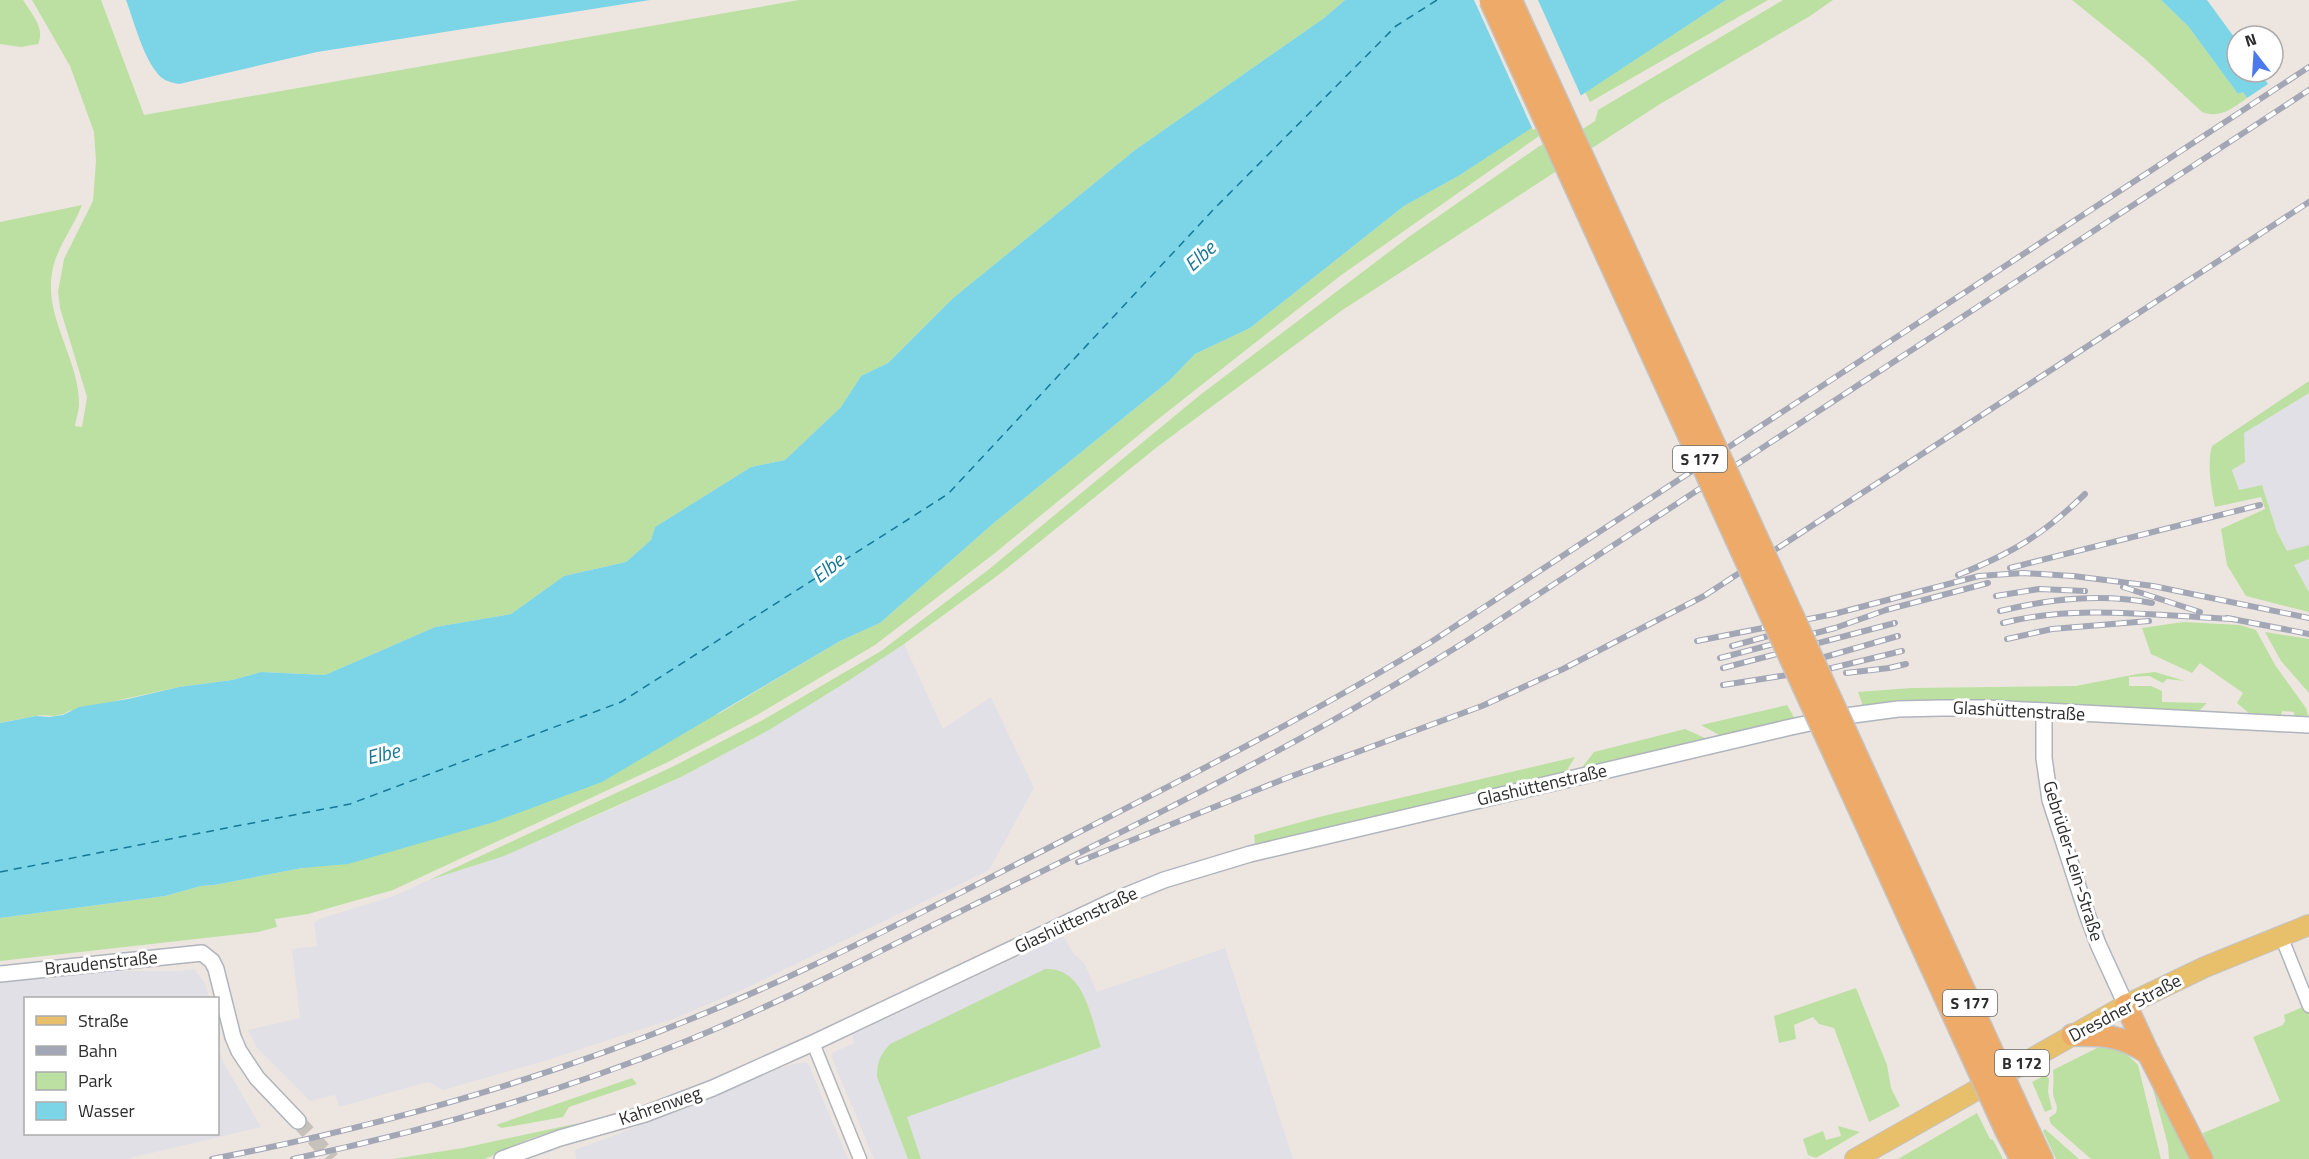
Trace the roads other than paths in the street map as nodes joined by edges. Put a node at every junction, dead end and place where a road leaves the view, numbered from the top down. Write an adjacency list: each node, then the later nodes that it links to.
1 (1490, 0): 14 (highway, S 177, bridge)
2 (1511, 0): 14 (highway, S 177, bridge)
3 (2044, 712): 4 (street, Glashüttenstraße); 8 (street, Gebrüder-Lein-Straße); 11 (street, Glashüttenstraße)
4 (2309, 725)
5 (2309, 925): 6 (main road, Dresdner Straße / B 172)
6 (2281, 936): 8 (main road, Dresdner Straße / B 172); 9 (street)
7 (0, 974): 13 (street, Braudenstraße)
8 (2126, 1005): 10 (main road, Dresdner Straße / B 172); 12 (highway)
9 (2309, 1006)
10 (2072, 1035): 12 (highway); 18 (main road, Dresdner Straße / B 172)
11 (813, 1043): 16 (street, Kahrenweg); 17 (street)
12 (2149, 1055): 15 (highway)
13 (298, 1120)
14 (2016, 1127): 19 (highway); 20 (highway)
15 (2199, 1154)
16 (502, 1159)
17 (860, 1159)
18 (1855, 1159)
19 (2021, 1159)
20 (2042, 1159)

